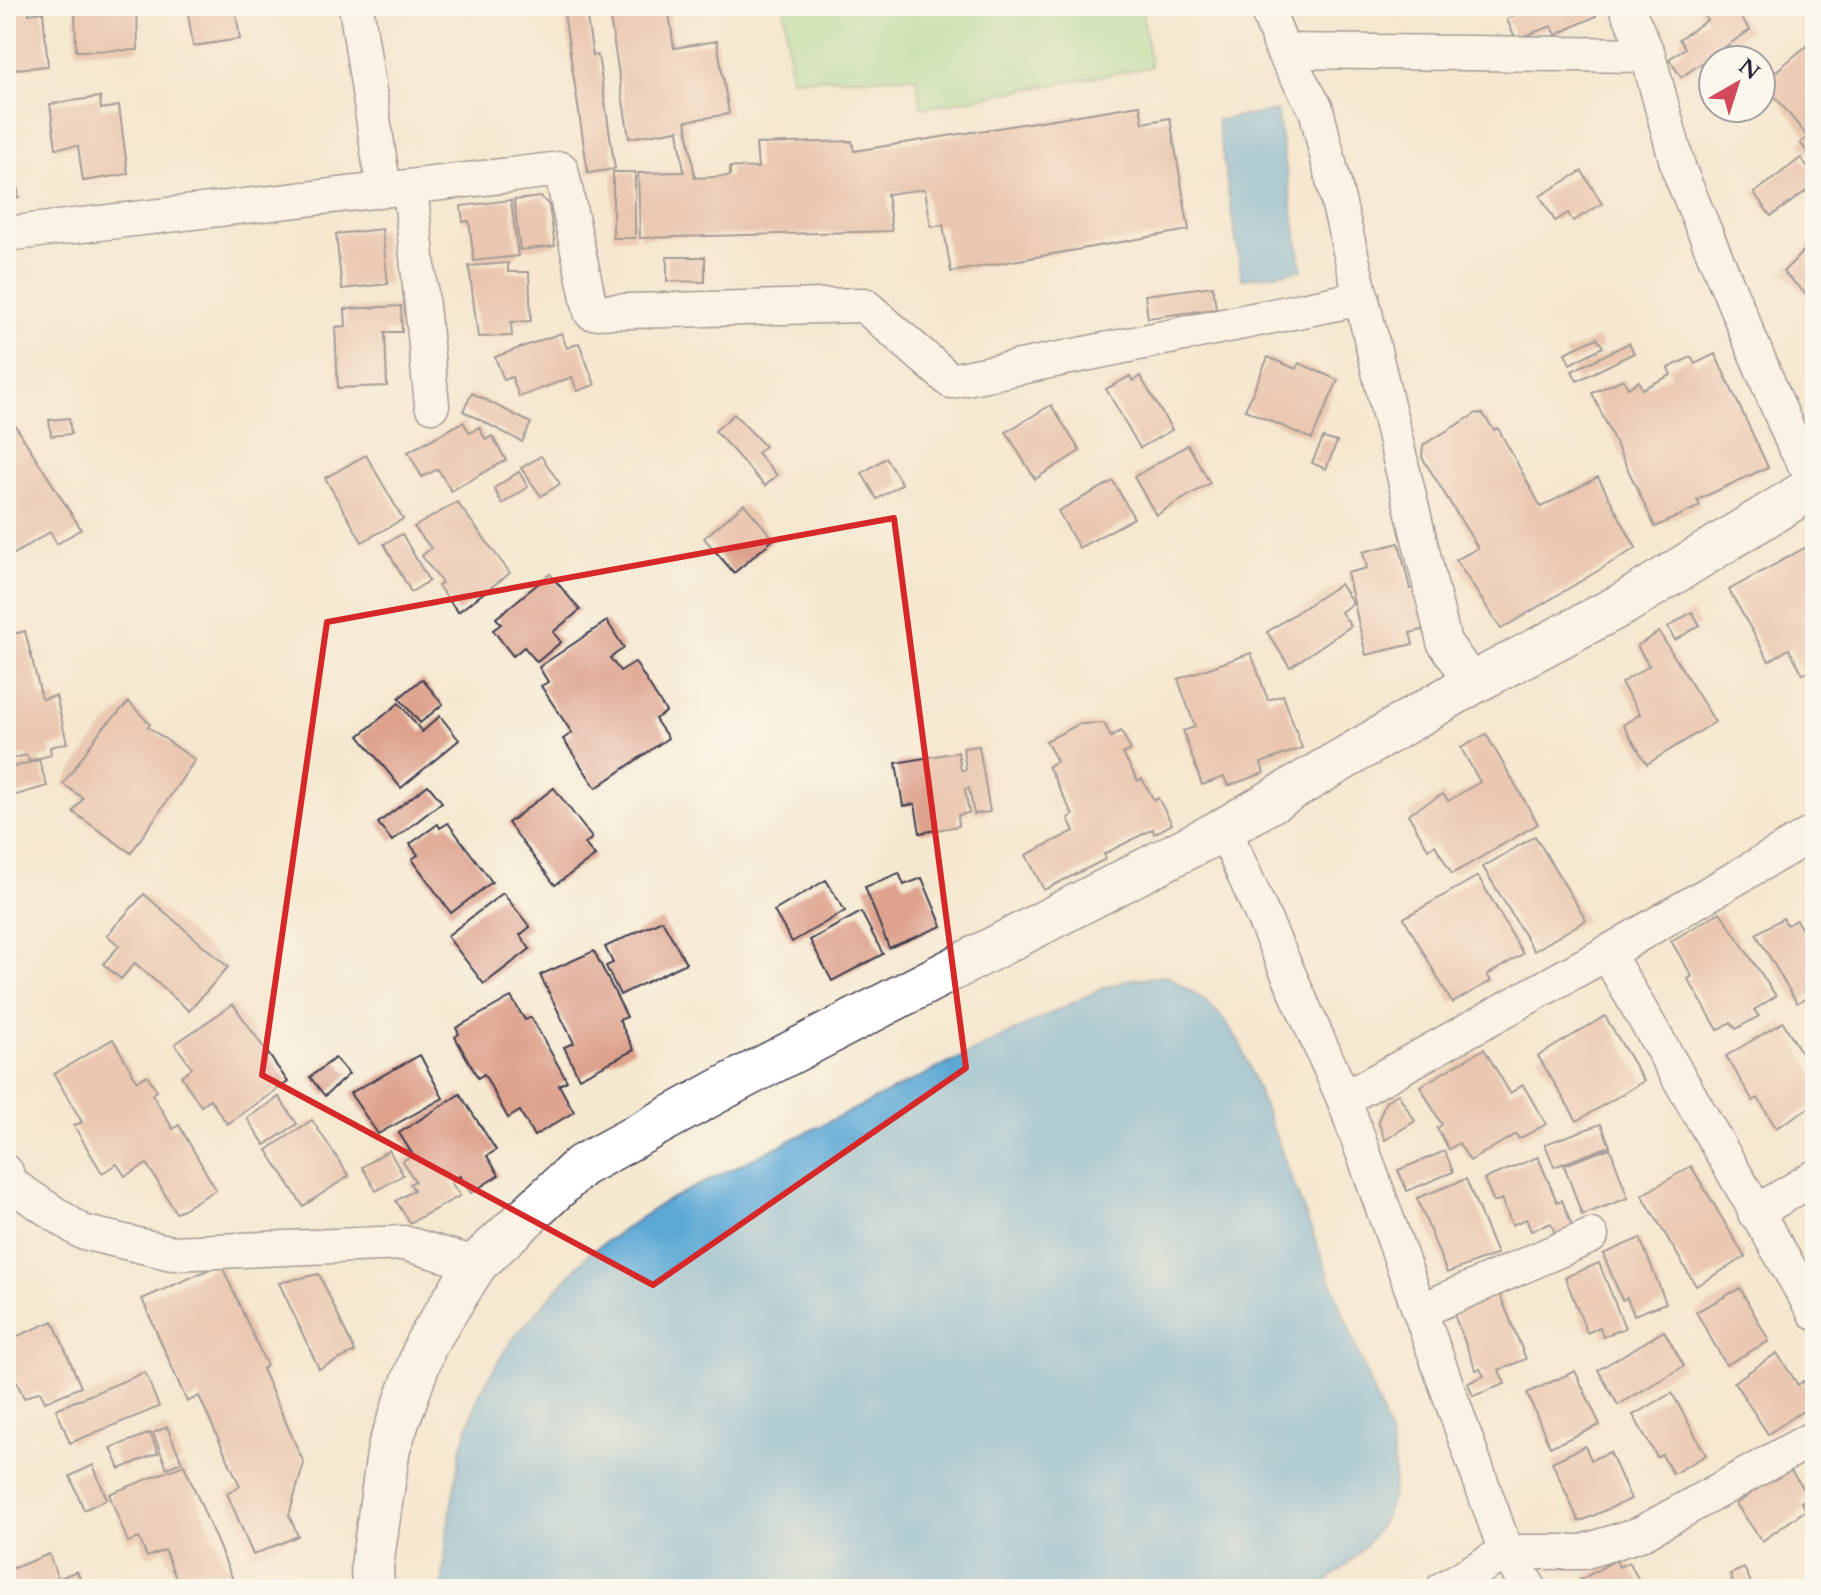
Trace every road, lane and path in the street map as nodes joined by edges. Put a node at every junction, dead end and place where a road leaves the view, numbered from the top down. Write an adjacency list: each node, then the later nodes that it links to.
1 (356, 6): 6 (street)
2 (1266, 6): 4 (street)
3 (1626, 6): 5 (street)
4 (1283, 51): 5 (street); 8 (street)
5 (1648, 55): 10 (street)
6 (397, 188): 7 (street); 8 (street); 9 (street)
7 (6, 234)
8 (1362, 298): 11 (street)
9 (432, 405)
10 (1815, 484): 11 (street)
11 (1473, 683): 12 (street)
12 (1224, 829): 15 (street); 20 (street)
13 (1815, 832): 14 (street)
14 (1607, 953): 15 (street); 18 (street)
15 (1344, 1099): 21 (street)
16 (6, 1172): 20 (street)
17 (1815, 1177): 18 (street)
18 (1755, 1213): 22 (street)
19 (1591, 1236): 21 (street)
20 (476, 1264): 25 (street)
21 (1420, 1311): 24 (street)
22 (1815, 1313)
23 (1815, 1437): 24 (street)
24 (1506, 1552): 26 (street); 27 (street)
25 (373, 1589)
26 (1443, 1589)
27 (1530, 1589)

